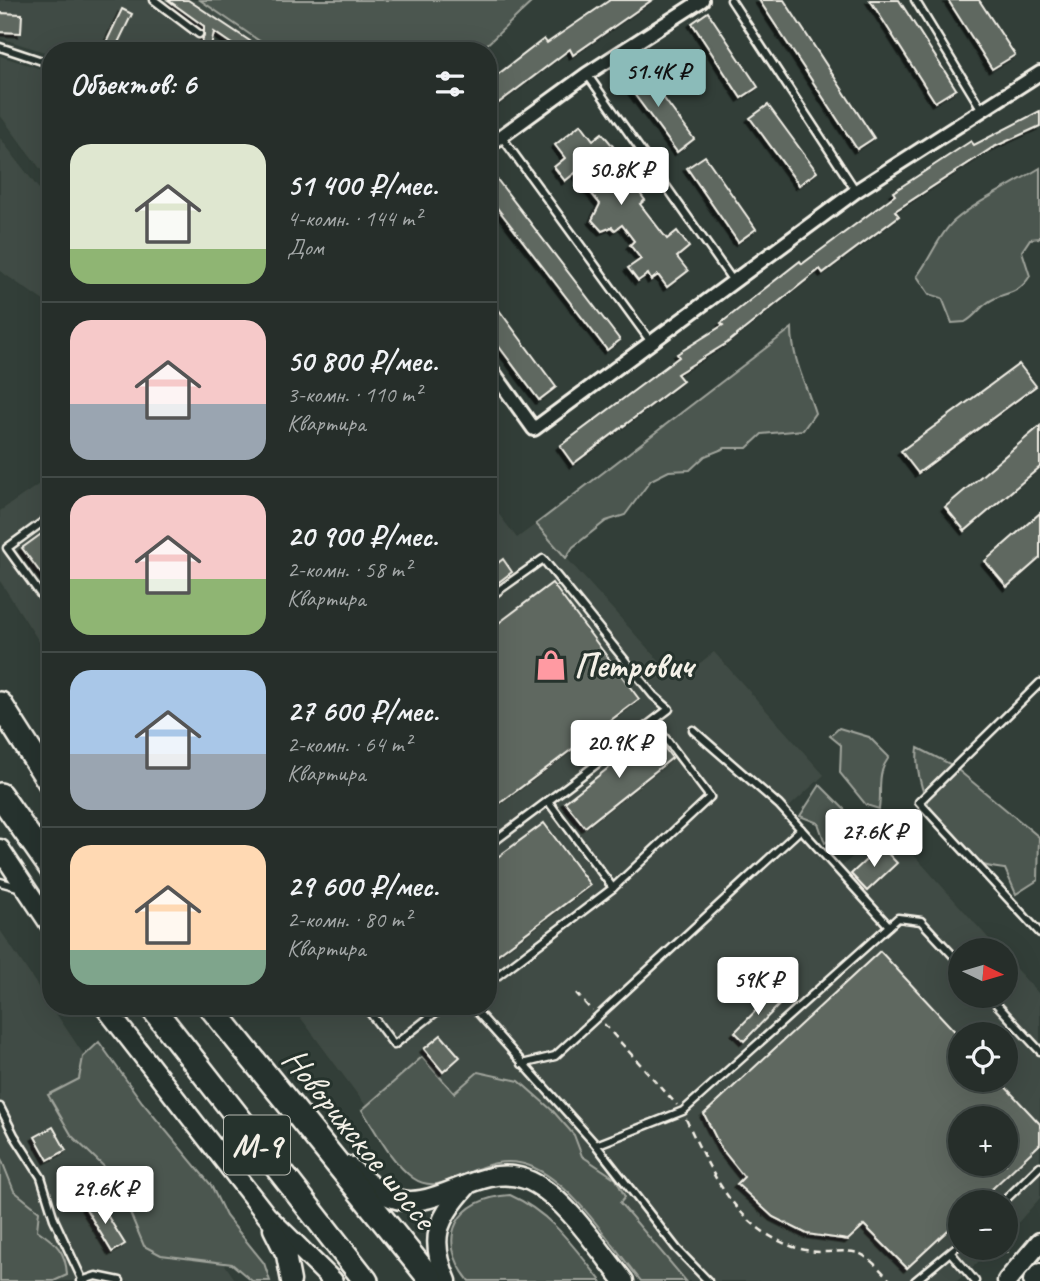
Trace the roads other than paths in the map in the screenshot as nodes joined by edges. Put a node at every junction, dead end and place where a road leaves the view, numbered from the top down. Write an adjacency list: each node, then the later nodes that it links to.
1 (154, 0): 5 (lane)
2 (702, 0): 9 (street)
3 (731, 0): 13 (lane)
4 (915, 0): 10 (lane)
5 (199, 34)
6 (0, 47): 7 (lane)
7 (42, 61)
8 (1040, 72): 10 (street)
9 (587, 74): 11 (street); 14 (lane)
10 (982, 110): 13 (street)
11 (501, 136): 12 (street); 15 (lane)
12 (497, 139)
13 (856, 191): 14 (street)
14 (734, 282): 15 (street)
15 (651, 342): 16 (street)
16 (497, 378)
17 (42, 523): 19 (lane)
18 (497, 592): 22 (lane)
19 (42, 597)
20 (1040, 683): 36 (lane)
21 (0, 704): 24 (highway)
22 (653, 722): 26 (lane); 32 (lane)
23 (693, 730): 27 (lane)
24 (42, 770)
25 (0, 795): 30 (highway)
26 (548, 801): 28 (lane); 32 (lane)
27 (801, 829): 35 (lane); 47 (lane)
28 (497, 839)
29 (0, 849): 33 (street)
30 (42, 855)
31 (0, 882): 33 (lane)
32 (613, 888): 38 (lane)
33 (29, 892): 34 (street)
34 (42, 912)
35 (889, 926): 37 (lane); 50 (lane)
36 (1040, 933)
37 (948, 950)
38 (497, 976)
39 (1000, 1008): 46 (lane)
40 (111, 1015): 54 (street)
41 (158, 1015): 63 (highway, М-9)
42 (217, 1015): 49 (highway, Новорижское шоссе / М-9)
43 (372, 1015): 44 (lane)
44 (432, 1015)
45 (480, 1015): 47 (lane)
46 (1040, 1051)
47 (522, 1065): 50 (lane)
48 (0, 1107): 59 (lane)
49 (321, 1145): 52 (street, М-9); 64 (highway, Новорижское шоссе / М-9)
50 (596, 1145): 67 (lane)
51 (1040, 1166): 53 (lane)
52 (470, 1183): 65 (street); 66 (street, М-9)
53 (1015, 1190)
54 (267, 1216): 61 (street, М-9); 62 (street)
55 (1040, 1242): 70 (street)
56 (948, 1255): 68 (lane)
57 (957, 1260): 69 (lane)
58 (1040, 1273): 71 (street)
59 (82, 1280): 60 (lane)
60 (120, 1281)
61 (291, 1281)
62 (333, 1281)
63 (366, 1281)
64 (432, 1281)
65 (447, 1281)
66 (624, 1281)
67 (708, 1281)
68 (915, 1281)
69 (975, 1281)
70 (1007, 1281)
71 (1033, 1281)

